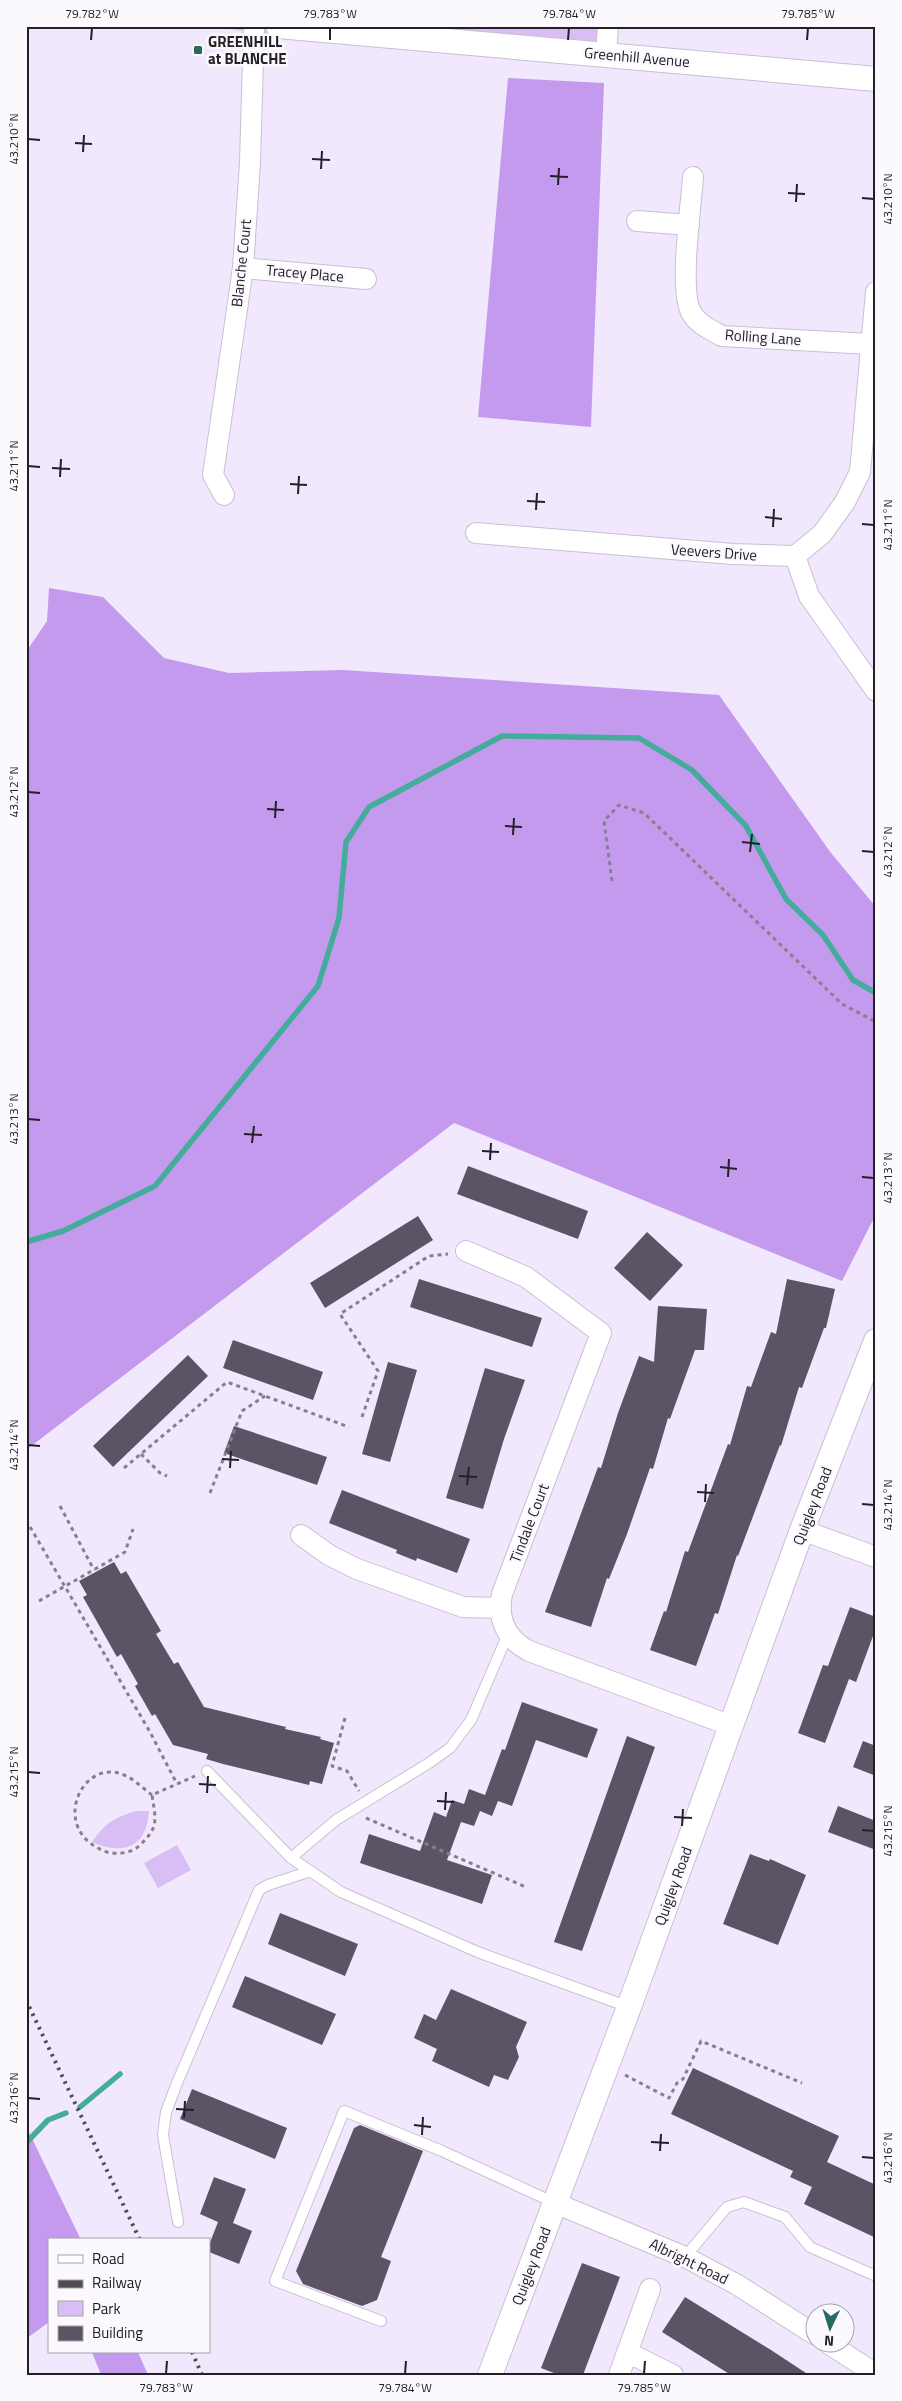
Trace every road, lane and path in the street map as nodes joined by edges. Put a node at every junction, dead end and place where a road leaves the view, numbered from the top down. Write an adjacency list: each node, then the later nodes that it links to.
1 (254, 26): 9 (street, Blanche Court)
2 (278, 26): 4 (street, Greenhill Avenue)
3 (608, 26): 4 (street)
4 (606, 54): 5 (street, Greenhill Avenue)
5 (876, 79)
6 (693, 177): 8 (street, Rolling Lane)
7 (637, 222): 8 (street)
8 (689, 226): 12 (street, Rolling Lane)
9 (243, 268): 10 (street, Tracey Place); 13 (street, Blanche Court)
10 (366, 279)
11 (876, 292): 12 (street)
12 (871, 344): 15 (street)
13 (224, 495)
14 (476, 534): 15 (street, Veevers Drive)
15 (794, 556): 16 (street)
16 (876, 691)
17 (612, 881): 18 (path)
18 (876, 1022)
19 (466, 1252): 22 (path); 37 (street, Tindale Court)
20 (876, 1342): 31 (street, Quigley Road)
21 (265, 1396): 23 (path); 24 (path); 27 (path)
22 (362, 1416)
23 (349, 1427)
24 (141, 1454): 25 (path); 26 (path)
25 (124, 1468)
26 (167, 1476)
27 (210, 1494)
28 (60, 1506): 34 (path)
29 (26, 1520): 35 (path)
30 (134, 1529): 34 (path)
31 (802, 1530): 33 (street); 40 (street, Quigley Road)
32 (301, 1535): 37 (street)
33 (876, 1558)
34 (94, 1570): 35 (path)
35 (65, 1586): 36 (path); 42 (path)
36 (39, 1601)
37 (500, 1608): 38 (street, Tindale Court)
38 (508, 1634): 40 (street); 45 (lane)
39 (345, 1718): 43 (path)
40 (732, 1726): 49 (street, Quigley Road)
41 (207, 1771): 42 (path); 46 (lane)
42 (177, 1784): 44 (path)
43 (357, 1788)
44 (152, 1795): 44 (path)
45 (359, 1806): 46 (lane); 48 (path)
46 (291, 1858): 47 (lane)
47 (311, 1871): 49 (lane); 53 (lane)
48 (526, 1887)
49 (629, 2007): 50 (street, Quigley Road)
50 (606, 2066): 51 (path); 52 (street, Quigley Road)
51 (802, 2083)
52 (555, 2203): 54 (street, Albright Road); 57 (lane); 62 (street, Quigley Road)
53 (178, 2222)
54 (685, 2257): 55 (lane); 58 (street, Albright Road)
55 (876, 2276)
56 (650, 2289): 59 (street)
57 (381, 2321)
58 (804, 2328)
59 (627, 2352): 63 (street); 64 (street)
60 (845, 2354): 61 (street)
61 (876, 2374)
62 (490, 2375)
63 (619, 2375)
64 (673, 2375)

